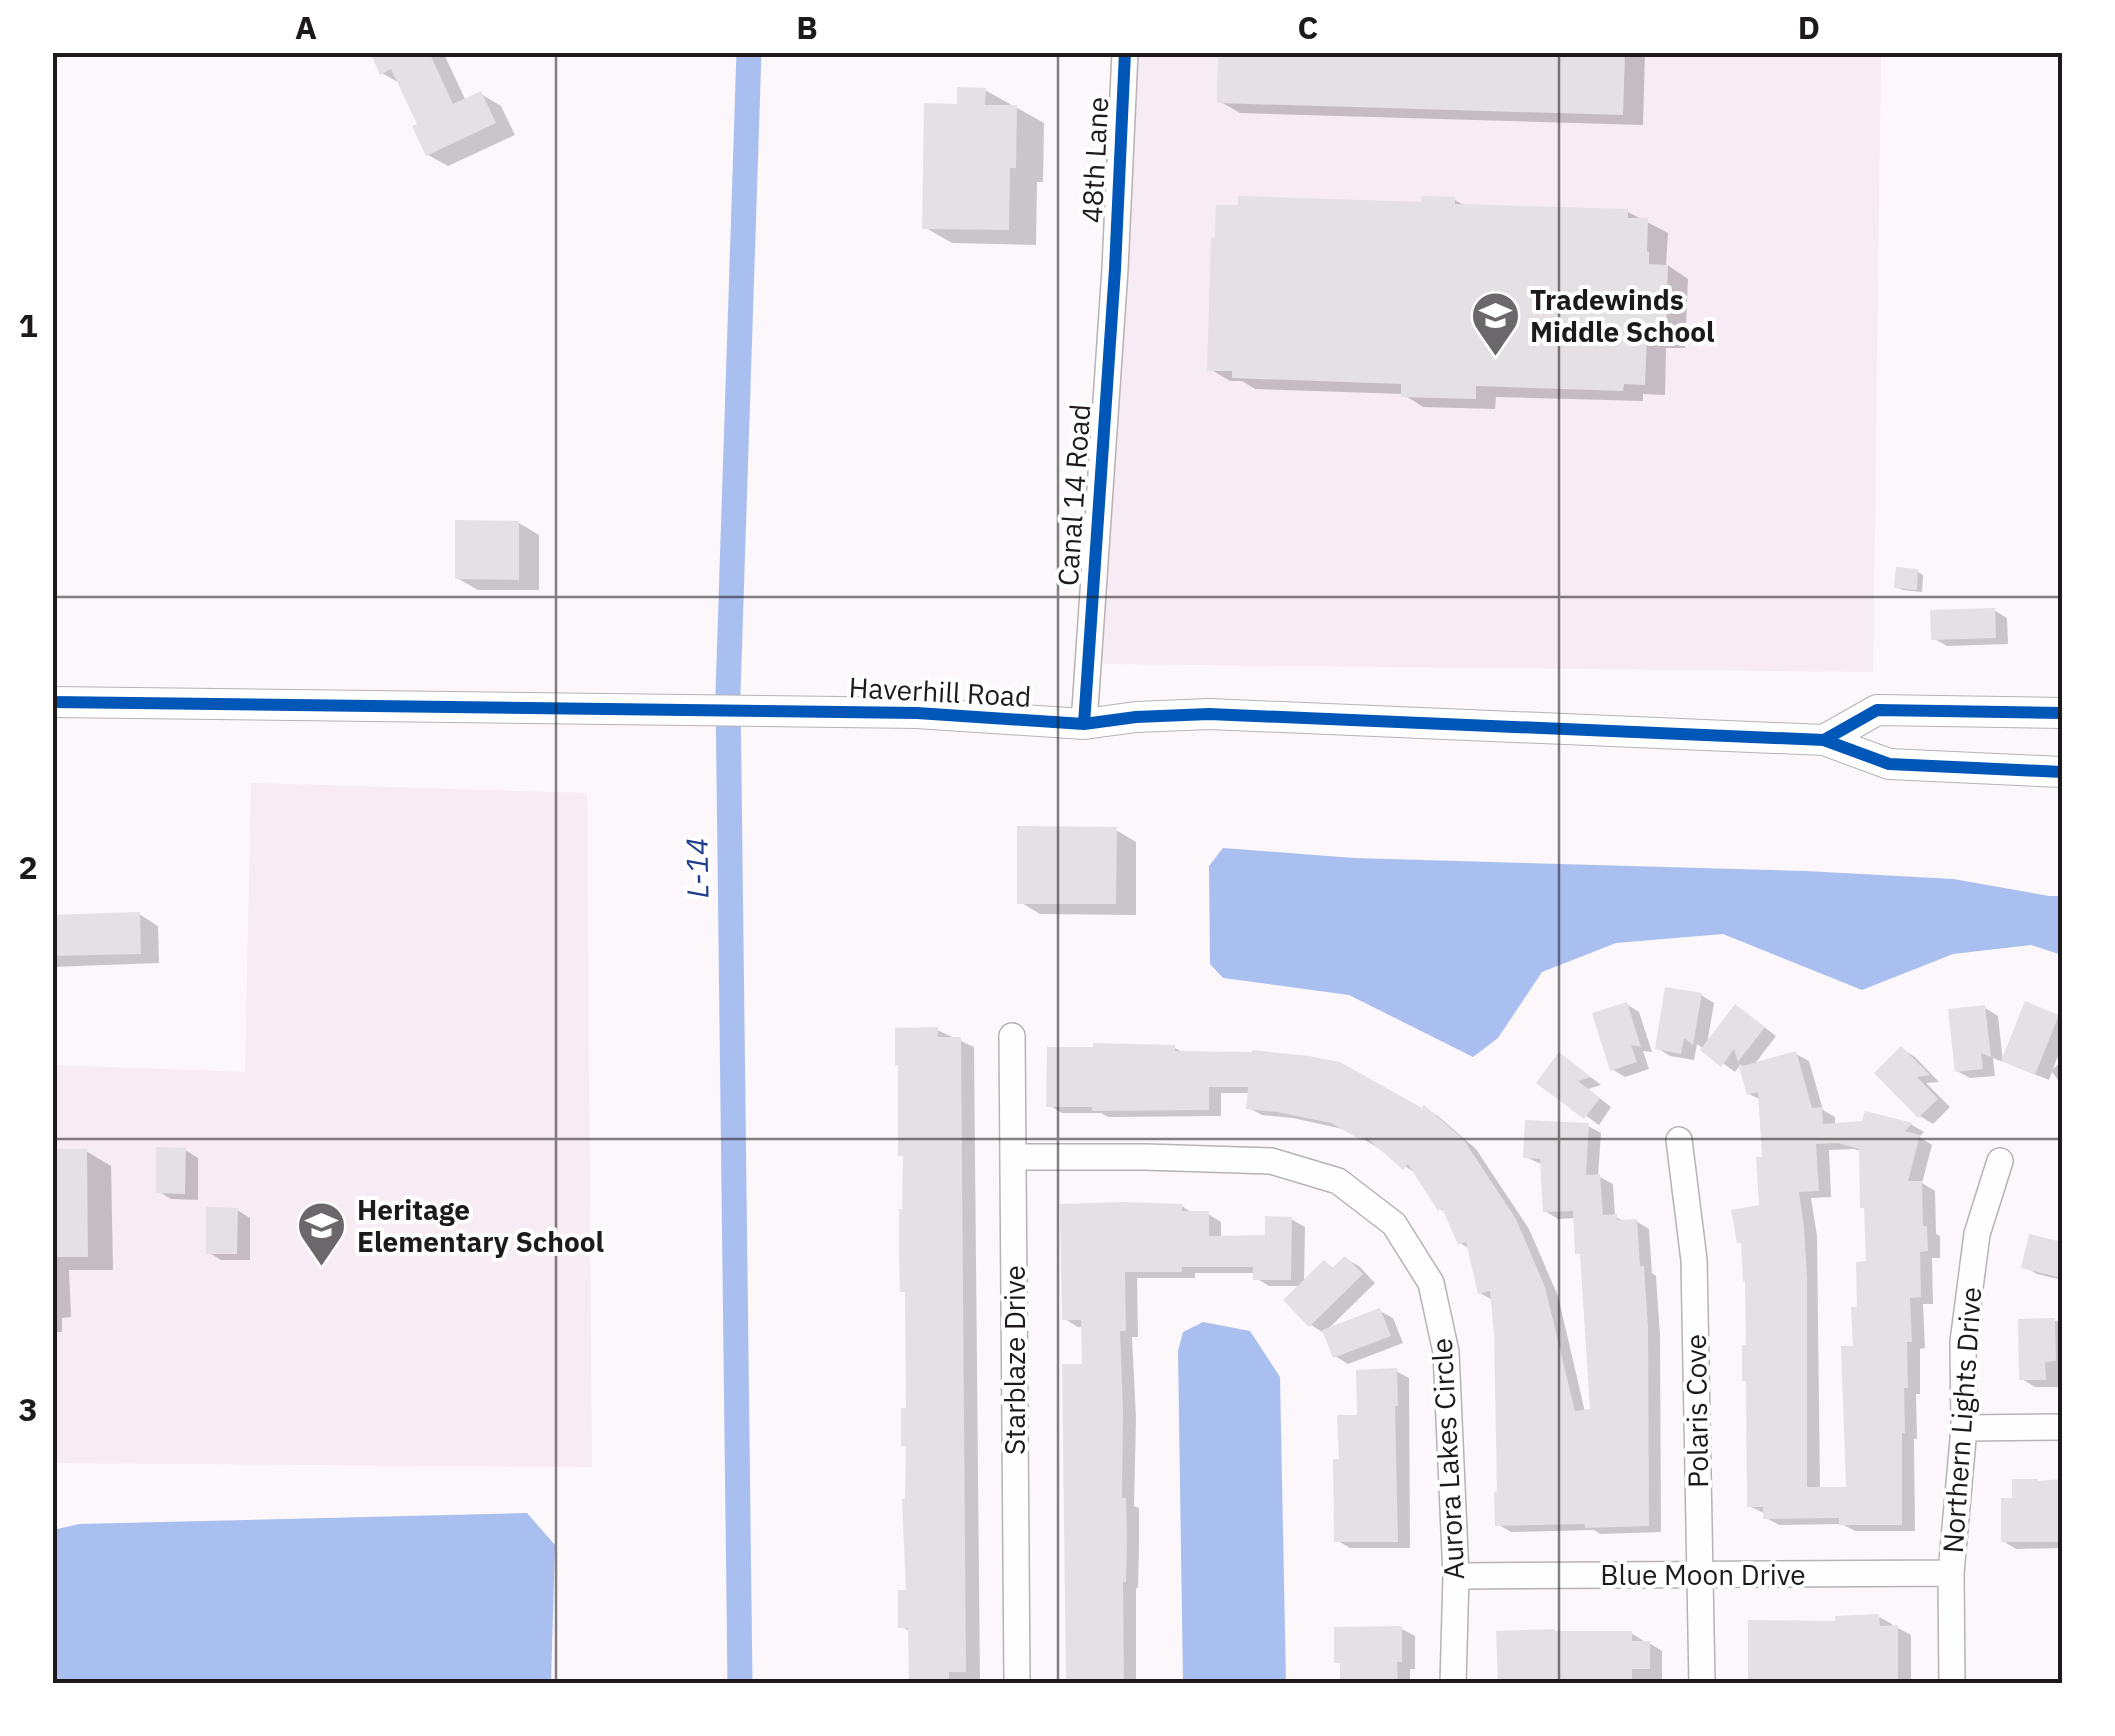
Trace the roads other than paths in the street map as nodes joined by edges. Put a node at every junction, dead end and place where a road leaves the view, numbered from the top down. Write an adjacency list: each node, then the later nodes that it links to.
1 (1125, 52): 2 (street, 48th Lane)
2 (1115, 269): 5 (street, Canal 14 Road)
3 (52, 702): 5 (street, Haverhill Road)
4 (2062, 713): 6 (street)
5 (1084, 724): 6 (street, Haverhill Road)
6 (1824, 740): 7 (street, Haverhill Road)
7 (2062, 772)
8 (1012, 1036): 10 (street, Starblaze Drive)
9 (1679, 1140): 15 (street, Polaris Cove)
10 (1014, 1157): 16 (street, Aurora Lakes Circle); 17 (street, Starblaze Drive)
11 (2000, 1160): 13 (street, Northern Lights Drive)
12 (2062, 1427): 13 (street)
13 (1964, 1428): 14 (street, Northern Lights Drive)
14 (1950, 1573): 15 (street, Blue Moon Drive); 20 (street, Northern Lights Drive)
15 (1701, 1575): 16 (street, Blue Moon Drive); 19 (street, Polaris Cove)
16 (1456, 1576): 18 (street, Aurora Lakes Circle)
17 (1017, 1684)
18 (1453, 1684)
19 (1702, 1684)
20 (1952, 1684)

